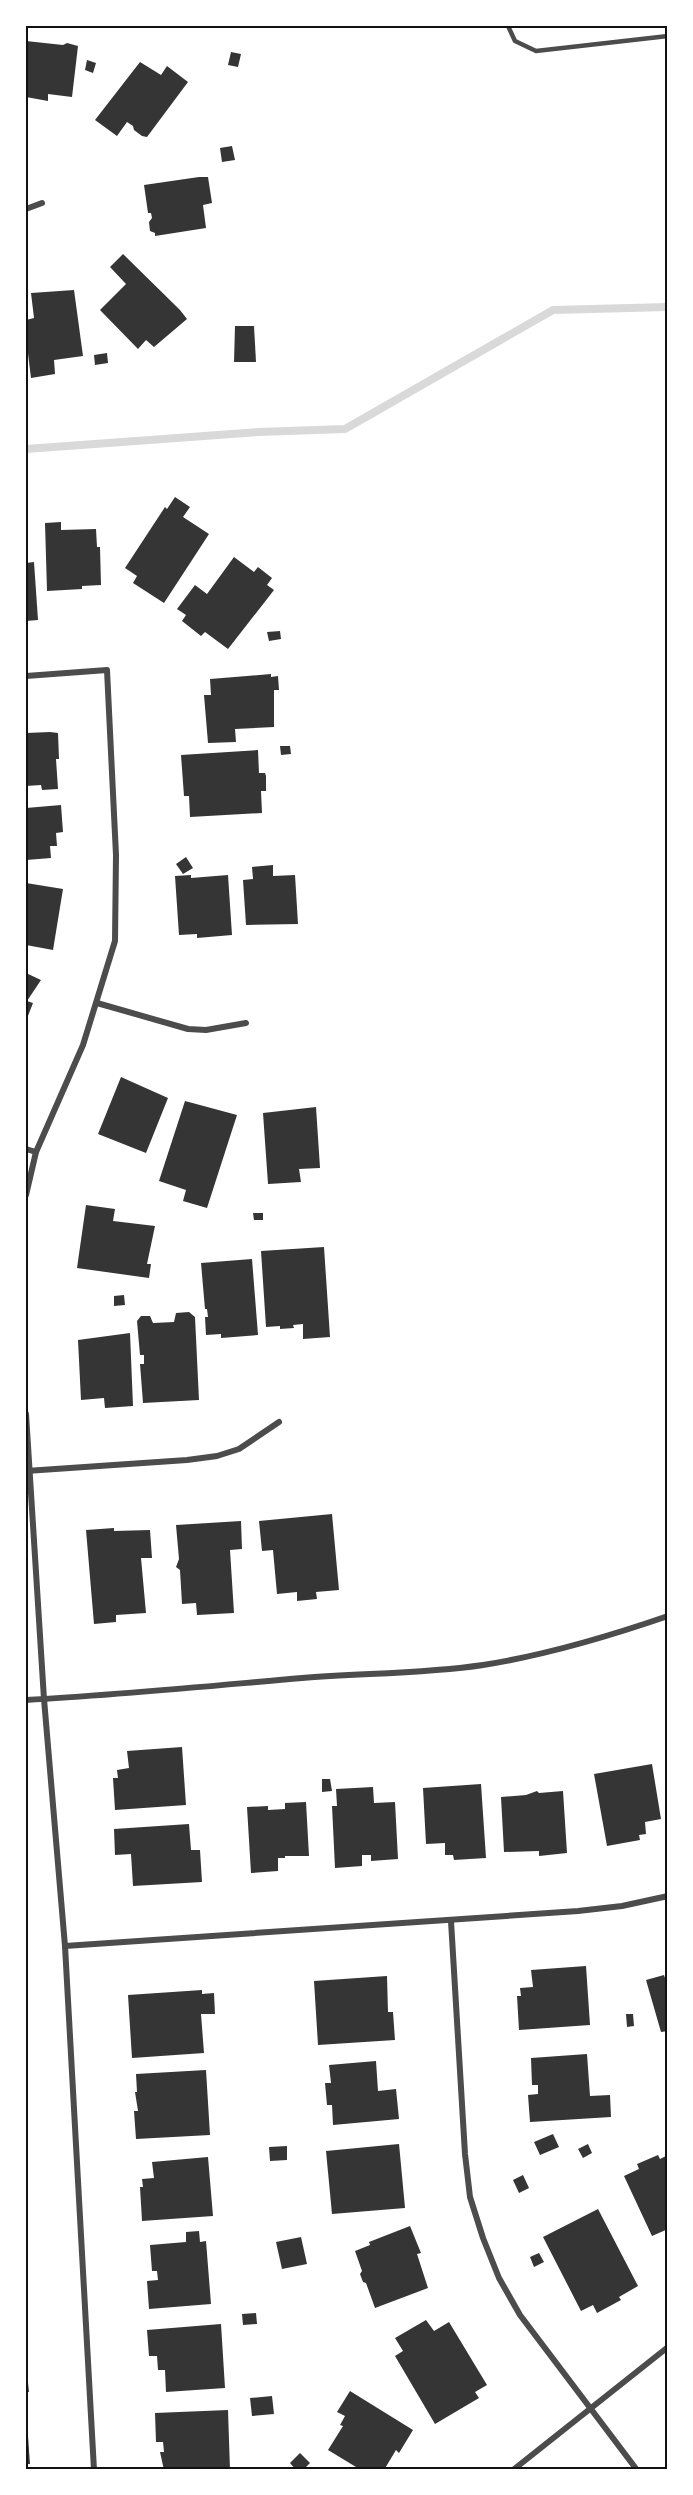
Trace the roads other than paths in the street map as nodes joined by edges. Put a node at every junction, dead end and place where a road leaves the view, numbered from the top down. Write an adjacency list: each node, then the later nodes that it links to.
1 (508, 26): 2 (lane)
2 (668, 36)
3 (42, 203): 4 (street)
4 (26, 209)
5 (26, 676): 6 (street)
6 (97, 1003): 7 (street); 9 (street)
7 (246, 1023)
8 (26, 1149): 9 (street)
9 (36, 1152): 10 (street)
10 (26, 1195)
11 (26, 1414): 13 (street)
12 (279, 1422): 13 (street)
13 (27, 1471): 15 (street)
14 (668, 1616): 15 (street)
15 (44, 1699): 16 (street); 19 (street)
16 (26, 1700)
17 (668, 1896): 18 (street)
18 (451, 1921): 19 (street); 21 (street)
19 (65, 1946): 22 (street)
20 (668, 2347): 21 (street)
21 (589, 2409): 23 (street); 24 (street)
22 (94, 2469)
23 (513, 2469)
24 (637, 2469)

